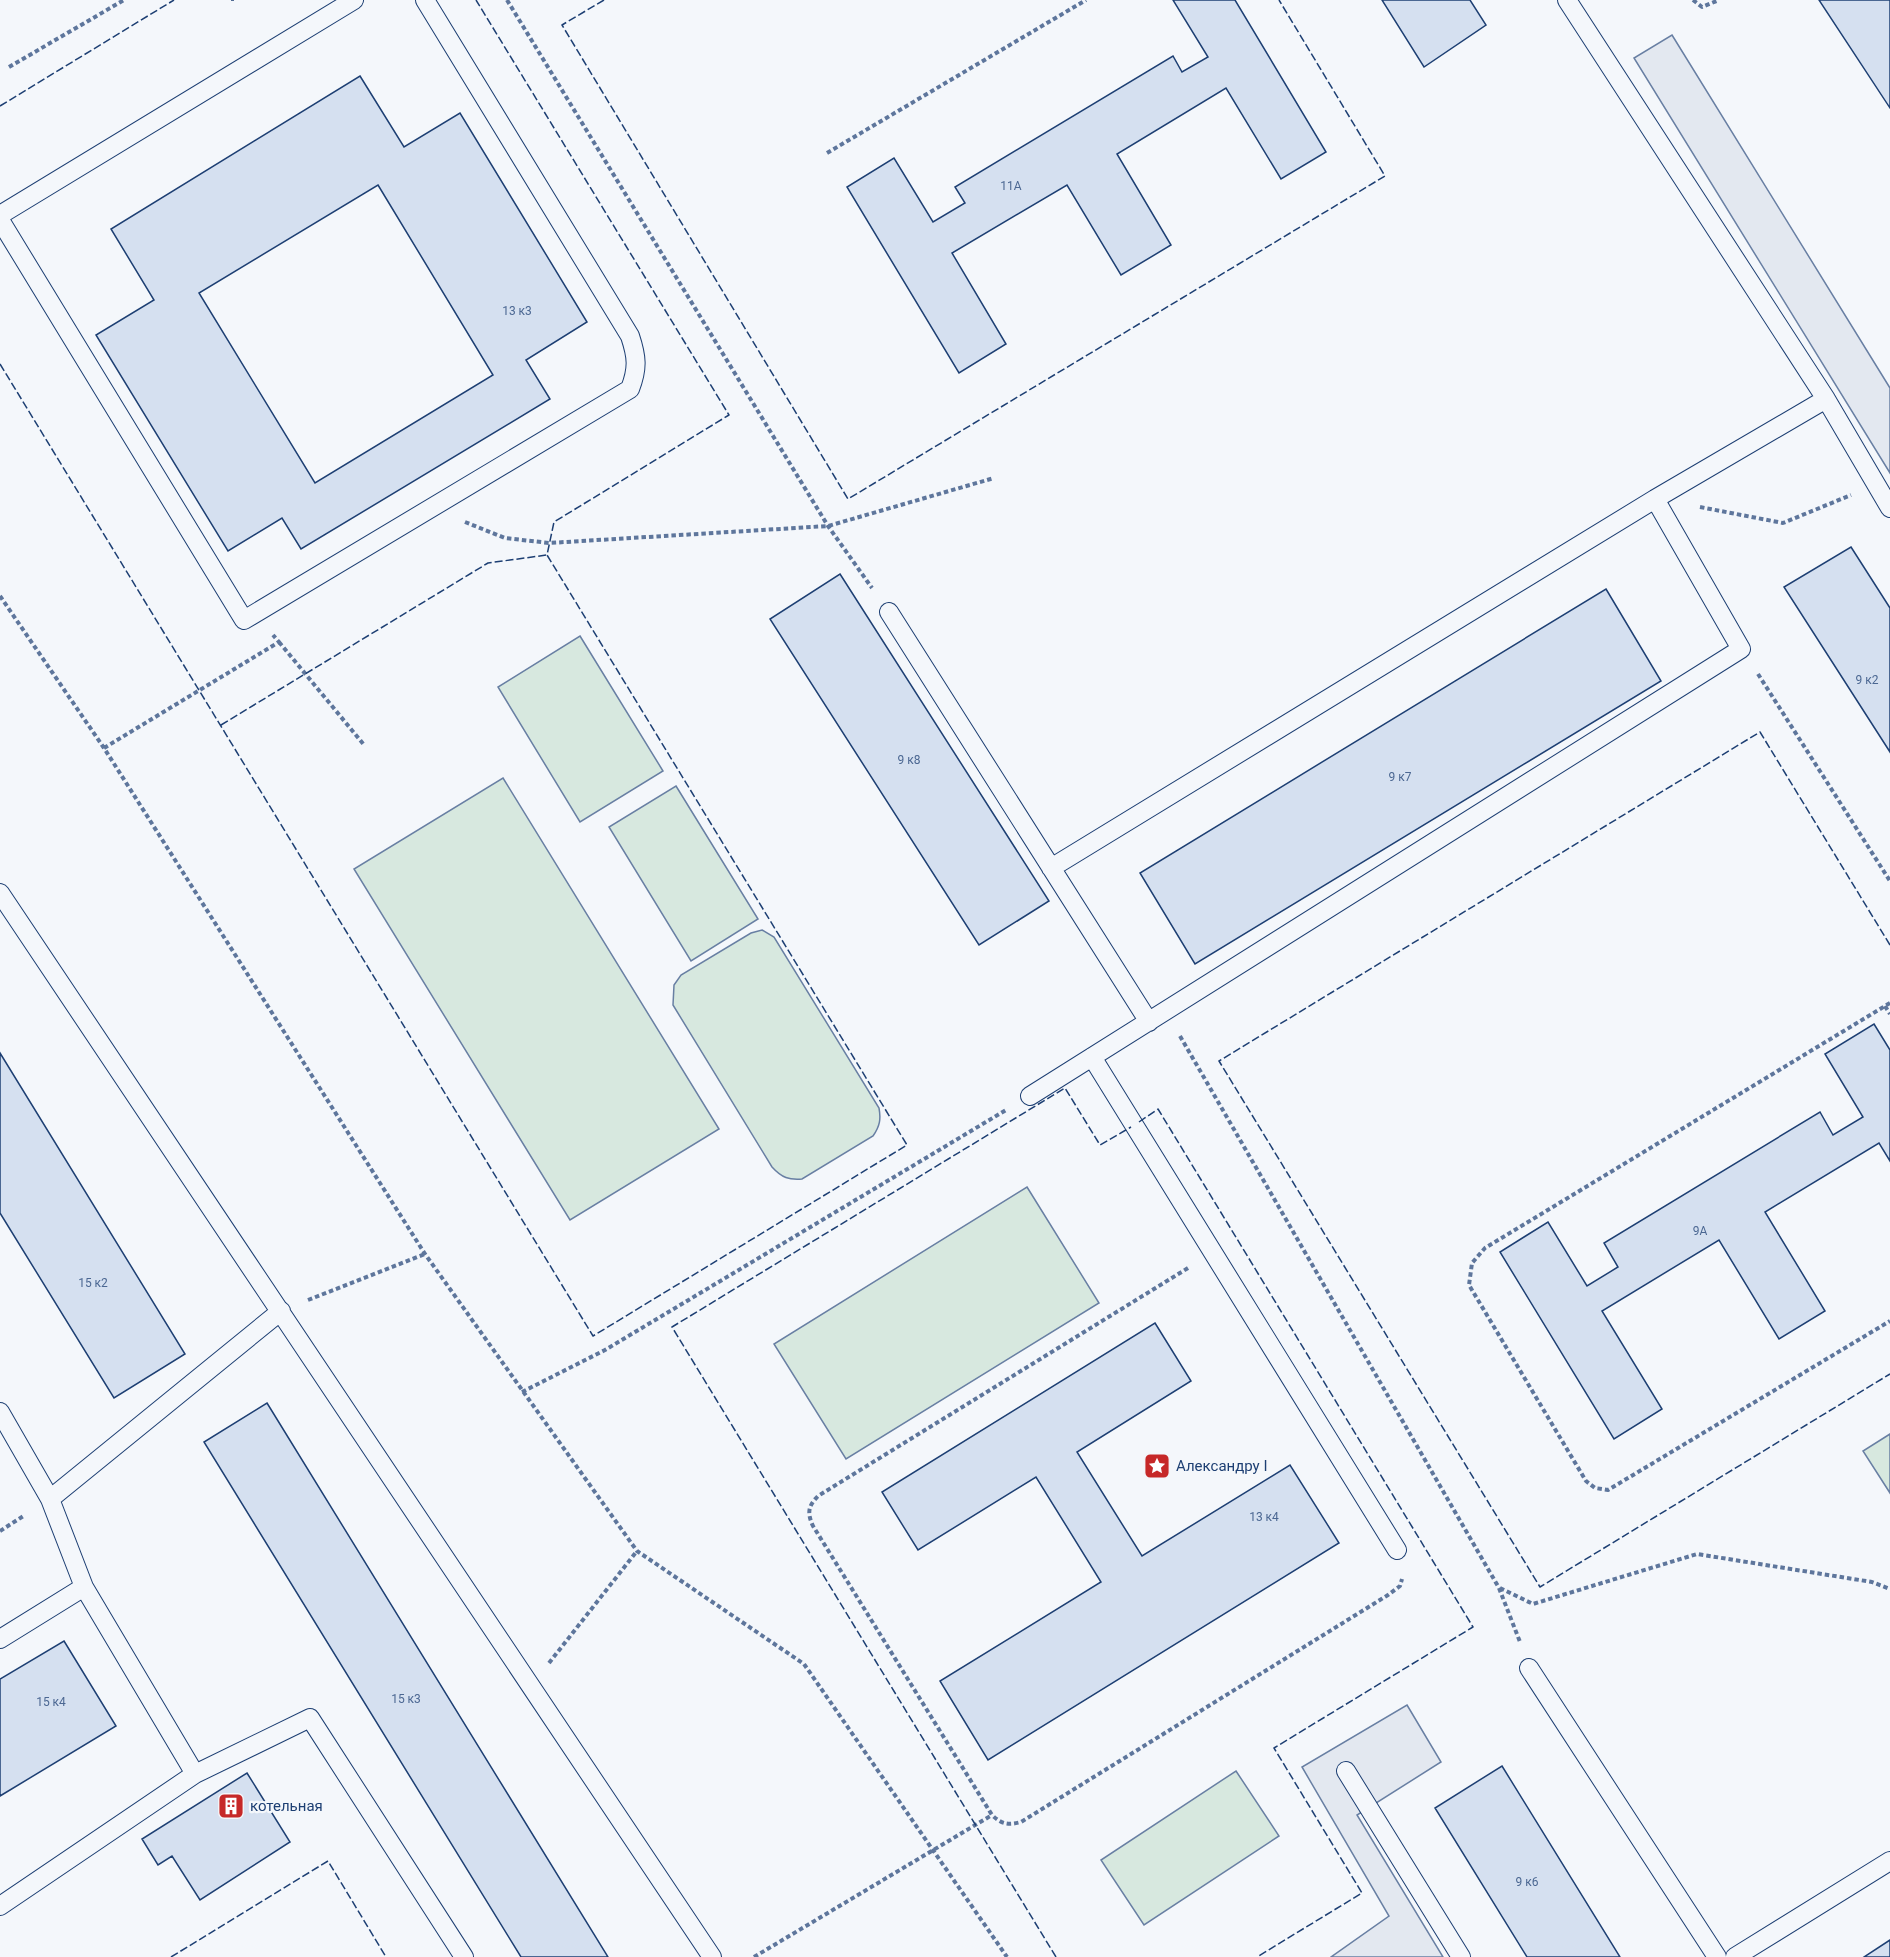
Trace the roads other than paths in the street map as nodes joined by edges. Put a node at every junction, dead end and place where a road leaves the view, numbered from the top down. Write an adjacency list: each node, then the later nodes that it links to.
1 (354, 0): 4 (lane)
2 (426, 0): 4 (lane)
3 (1567, 0): 5 (lane)
4 (0, 218)
5 (1826, 399): 6 (lane); 7 (lane)
6 (1655, 499): 9 (lane); 11 (lane)
7 (1890, 508)
8 (889, 612): 9 (lane)
9 (1051, 868): 11 (lane)
10 (0, 893): 14 (lane)
11 (1149, 1022): 12 (lane)
12 (1092, 1057): 13 (lane); 17 (lane)
13 (1030, 1096)
14 (281, 1311): 16 (lane); 26 (lane)
15 (0, 1412): 16 (lane)
16 (50, 1499): 18 (lane)
17 (1397, 1550)
18 (84, 1587): 19 (lane); 22 (lane)
19 (0, 1639)
20 (1529, 1668): 28 (lane)
21 (1346, 1771): 27 (lane)
22 (195, 1774): 24 (lane); 25 (lane)
23 (1890, 1861): 29 (lane)
24 (0, 1906)
25 (464, 1957)
26 (712, 1957)
27 (1461, 1957)
28 (1718, 1957)
29 (1736, 1957)

